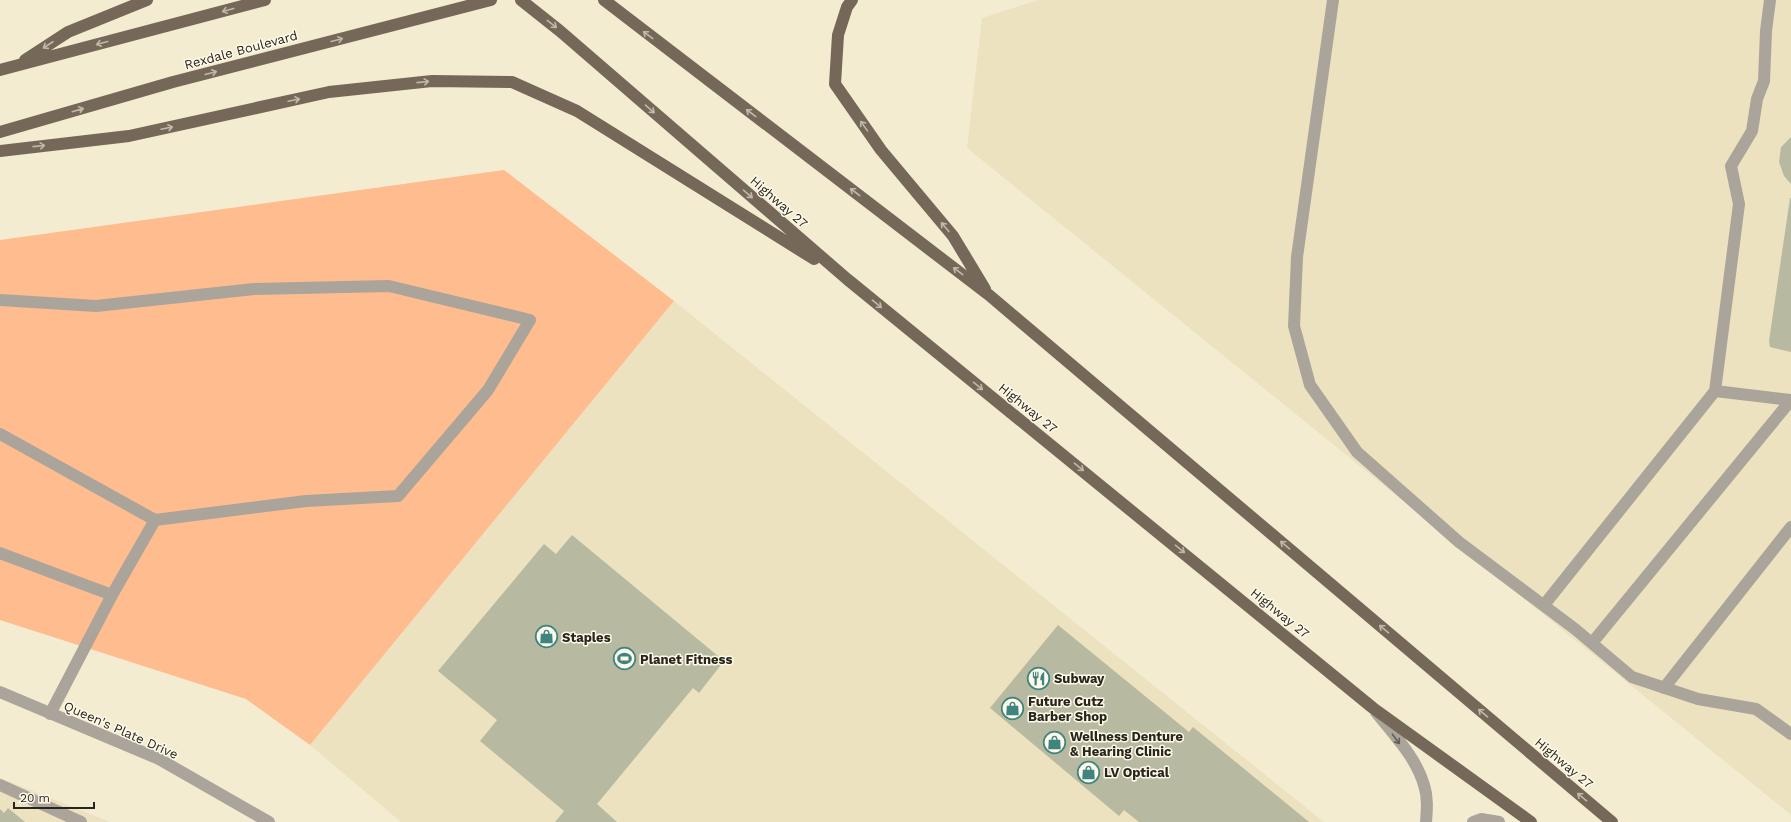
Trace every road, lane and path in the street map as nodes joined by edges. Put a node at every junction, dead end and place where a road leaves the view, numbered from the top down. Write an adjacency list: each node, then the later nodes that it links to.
1 (147, 0): 9 (main road, one-way to 9)
2 (265, 0): 9 (main road, one-way to 9)
3 (491, 0): 11 (main road, Rexdale Boulevard, one-way to 3)
4 (521, 0): 13 (main road, Highway 27, one-way to 13)
5 (604, 0): 14 (main road, Highway 27, one-way to 5)
6 (852, 0): 14 (main road, one-way to 6)
7 (1333, 0): 23 (street)
8 (1770, 0): 16 (street)
9 (14, 67): 10 (main road)
10 (0, 70)
11 (0, 132)
12 (0, 151): 13 (main road, one-way to 13)
13 (846, 279): 27 (main road, Highway 27, one-way to 27)
14 (989, 295): 37 (main road, Highway 27, one-way to 14)
15 (0, 300): 19 (street)
16 (1715, 391): 17 (street); 23 (street)
17 (1791, 400): 24 (street)
18 (0, 434): 19 (street)
19 (154, 520): 22 (street)
20 (1791, 527): 25 (street)
21 (0, 553): 22 (street)
22 (112, 595): 28 (street)
23 (1544, 605): 24 (street)
24 (1592, 643): 25 (street)
25 (1664, 688): 29 (street)
26 (0, 692): 28 (street, Queen's Plate Drive)
27 (1373, 708): 33 (street, one-way to 33); 36 (main road, Highway 27)
28 (50, 714): 32 (street, Queen's Plate Drive)
29 (1791, 734)
30 (0, 785): 31 (street)
31 (74, 821)
32 (269, 822)
33 (1426, 822)
34 (1473, 822): 35 (street)
35 (1499, 822)
36 (1531, 822)
37 (1612, 822)

